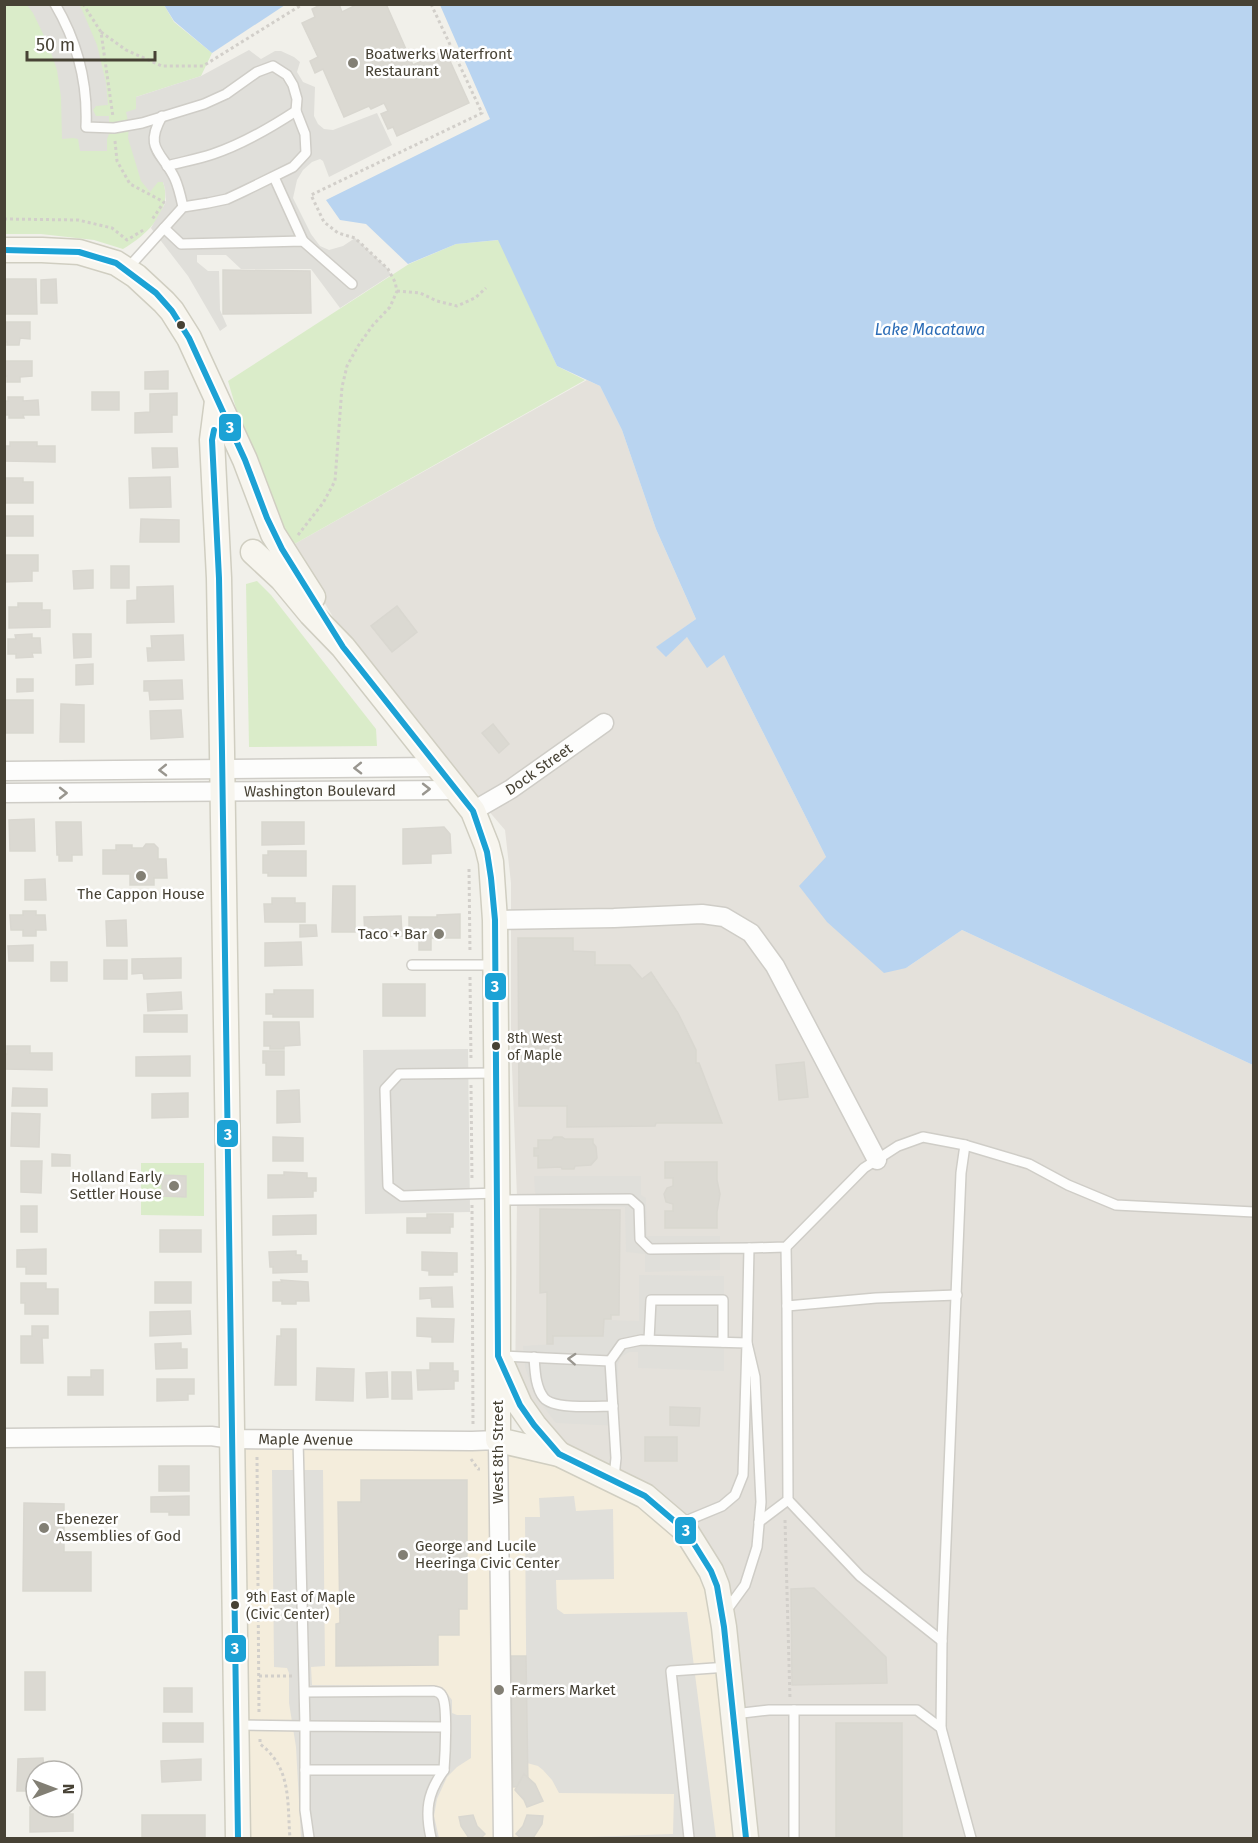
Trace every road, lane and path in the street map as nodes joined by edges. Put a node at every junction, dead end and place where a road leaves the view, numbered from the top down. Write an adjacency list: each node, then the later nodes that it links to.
1 (55, 4): 8 (lane)
2 (83, 4): 5 (path)
3 (303, 4): 5 (path)
4 (431, 4): 19 (path)
5 (101, 32): 8 (path)
6 (296, 111): 7 (lane); 9 (lane); 10 (lane)
7 (162, 116): 8 (lane); 9 (lane)
8 (114, 128): 12 (path)
9 (167, 166): 11 (lane)
10 (274, 177): 11 (lane); 14 (lane)
11 (183, 207): 13 (lane)
12 (4, 219)
13 (164, 228): 14 (lane); 16 (lane)
14 (303, 241): 17 (lane)
15 (4, 250): 16 (street, West 8th Street)
16 (126, 270): 20 (street, West 8th Street)
17 (352, 284)
18 (486, 288): 19 (path)
19 (397, 291): 22 (path)
20 (217, 400): 21 (street, West 8th Street); 24 (street)
21 (273, 534): 23 (street); 25 (street, West 8th Street)
22 (297, 535)
23 (253, 552): 24 (street); 25 (street, West 8th Street)
24 (219, 578): 29 (street)
25 (343, 647): 27 (street, West 8th Street)
26 (604, 723): 32 (street, Dock Street)
27 (438, 767): 29 (street, Washington Boulevard, one-way to 29); 30 (street, West 8th Street)
28 (4, 771): 29 (street, Washington Boulevard, one-way to 28)
29 (222, 781): 30 (street, Washington Boulevard, one-way to 30); 31 (street, Washington Boulevard, one-way to 29); 57 (street)
30 (456, 790): 32 (street, West 8th Street)
31 (4, 793)
32 (473, 811): 34 (street, West 8th Street)
33 (469, 869): 36 (path)
34 (495, 920): 37 (street, West 8th Street); 41 (street)
35 (412, 965): 36 (lane)
36 (470, 965): 37 (lane); 39 (path)
37 (495, 965): 38 (street, West 8th Street)
38 (496, 1072): 39 (lane); 43 (street, West 8th Street)
39 (471, 1073): 42 (path); 42 (lane)
40 (965, 1146): 41 (lane); 44 (lane); 47 (lane)
41 (877, 1160): 45 (lane)
42 (472, 1194): 43 (lane); 60 (path)
43 (498, 1196): 46 (lane); 52 (street, West 8th Street)
44 (1254, 1212)
45 (786, 1247): 46 (lane); 48 (lane)
46 (749, 1248): 51 (lane)
47 (957, 1295): 48 (lane); 68 (lane)
48 (787, 1306): 64 (lane)
49 (649, 1340): 50 (lane); 50 (lane); 54 (lane)
50 (723, 1342): 51 (lane)
51 (747, 1343): 65 (lane); 66 (lane)
52 (498, 1356): 53 (lane); 59 (street, West 8th Street); 61 (street)
53 (534, 1356): 54 (lane, one-way to 53); 55 (lane)
54 (610, 1361): 55 (lane)
55 (613, 1406): 63 (lane)
56 (4, 1438): 57 (street, Maple Avenue)
57 (232, 1439): 58 (street, Maple Avenue); 75 (street)
58 (298, 1439): 60 (street, Maple Avenue); 71 (lane)
59 (498, 1440): 60 (street, Maple Avenue); 61 (street); 86 (street, West 8th Street)
60 (472, 1450)
61 (559, 1454): 63 (street)
62 (257, 1456): 70 (path)
63 (614, 1479): 66 (street)
64 (787, 1501): 65 (lane); 68 (lane); 73 (path)
65 (759, 1522): 67 (lane)
66 (678, 1524): 67 (street)
67 (722, 1616): 69 (street)
68 (942, 1641): 79 (lane)
69 (728, 1666): 74 (street); 87 (lane)
70 (259, 1676): 71 (path); 76 (path)
71 (304, 1676): 72 (lane)
72 (304, 1692): 77 (lane); 78 (lane)
73 (792, 1710): 74 (lane); 79 (lane); 89 (lane)
74 (732, 1714): 88 (street)
75 (235, 1725): 76 (lane); 82 (street)
76 (259, 1725): 77 (lane); 83 (path)
77 (305, 1725): 78 (lane); 80 (lane)
78 (445, 1726): 81 (lane)
79 (940, 1728): 90 (lane)
80 (305, 1770): 81 (lane); 84 (lane)
81 (444, 1770): 85 (lane)
82 (238, 1839)
83 (291, 1839)
84 (309, 1839)
85 (431, 1839)
86 (503, 1839)
87 (689, 1839)
88 (746, 1839)
89 (794, 1839)
90 (971, 1839)

